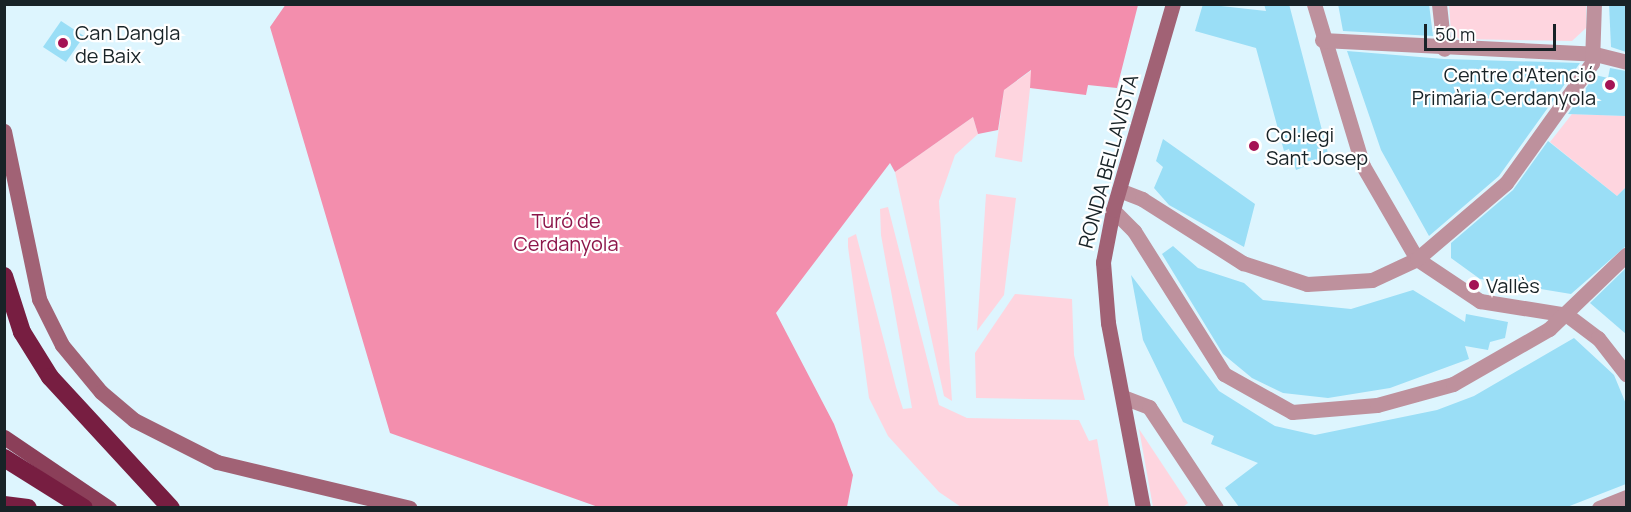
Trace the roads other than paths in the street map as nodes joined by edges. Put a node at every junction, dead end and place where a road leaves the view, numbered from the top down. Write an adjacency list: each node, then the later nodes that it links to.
1 (1173, 4): 10 (street, RONDA BELLAVISTA)
2 (1314, 4): 5 (street)
3 (1439, 4): 6 (street)
4 (1594, 4): 7 (street)
5 (1322, 40): 6 (street); 13 (street)
6 (1444, 48): 7 (street)
7 (1595, 54): 8 (street); 13 (street)
8 (1626, 62)
9 (4, 131): 26 (street)
10 (1119, 190): 11 (street, RONDA BELLAVISTA); 13 (street)
11 (1113, 210): 15 (street); 17 (street, RONDA BELLAVISTA)
12 (1626, 255): 15 (street)
13 (1417, 260): 15 (street)
14 (4, 276): 25 (highway)
15 (1568, 315): 16 (street)
16 (1626, 374)
17 (1124, 397): 27 (street, RONDA BELLAVISTA); 28 (street)
18 (4, 437): 24 (main road)
19 (4, 458): 23 (highway)
20 (1626, 497): 29 (street)
21 (4, 505): 22 (highway)
22 (28, 507)
23 (84, 507)
24 (108, 507)
25 (171, 507)
26 (410, 507)
27 (1143, 507)
28 (1216, 507)
29 (1599, 507)

